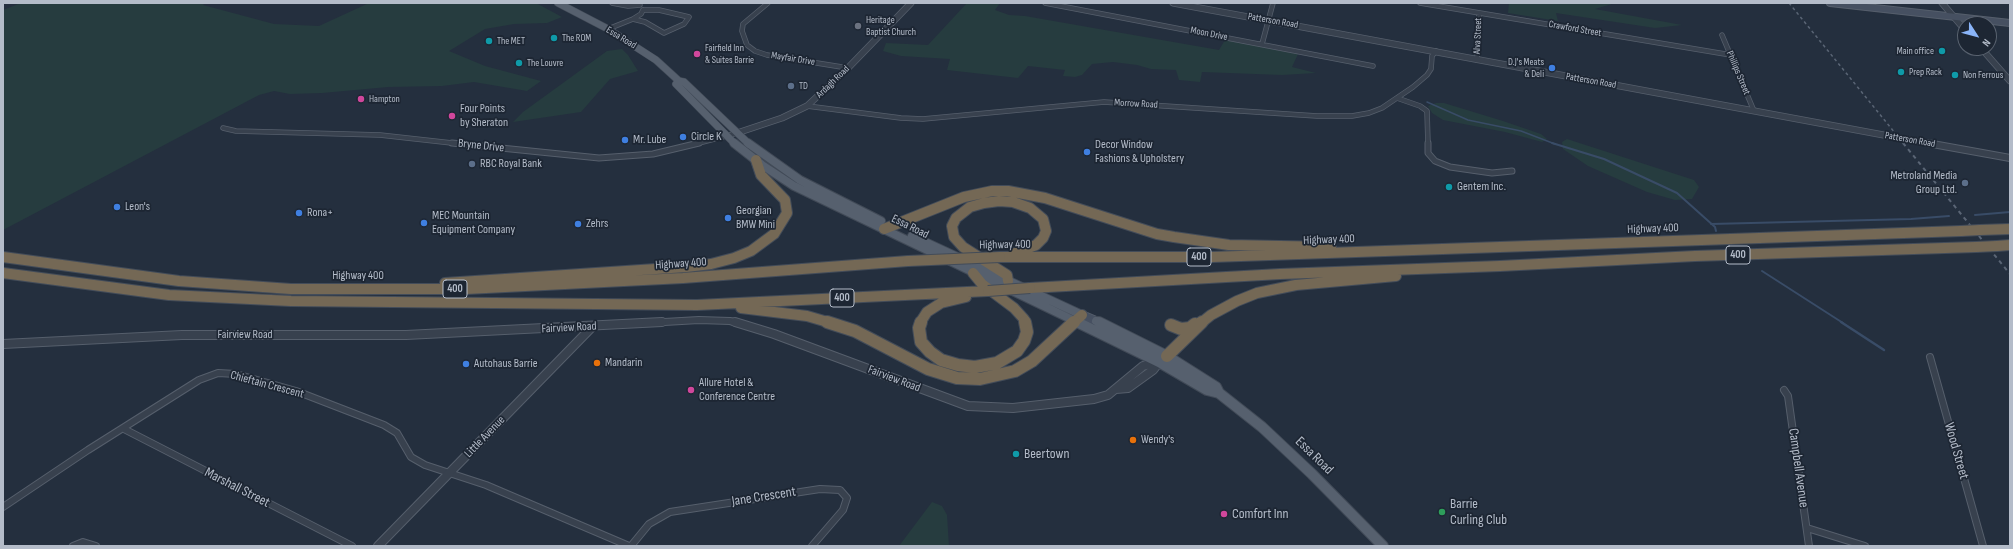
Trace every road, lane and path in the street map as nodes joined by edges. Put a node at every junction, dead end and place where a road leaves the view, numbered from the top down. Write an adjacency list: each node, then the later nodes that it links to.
1 (558, 3): 19 (main road, Essa Road)
2 (612, 3): 11 (street)
3 (768, 3): 27 (street, Mayfair Drive)
4 (911, 3): 27 (street, Ardagh Road)
5 (1045, 3): 21 (street, Moon Drive)
6 (1173, 3): 17 (street, Patterson Road)
7 (1273, 3): 17 (street)
8 (1420, 3): 13 (street, Crawford Street)
9 (1830, 3): 14 (main road)
10 (1942, 3): 14 (street)
11 (640, 4): 12 (street)
12 (643, 10): 15 (street); 15 (street)
13 (1479, 13): 23 (street, Crawford Street); 25 (street, Alva Street)
14 (1955, 18): 16 (street); 18 (main road)
15 (633, 19): 19 (street)
16 (1957, 20)
17 (1269, 21): 21 (street); 22 (street, Patterson Road)
18 (2010, 23)
19 (608, 29): 28 (main road, Essa Road)
20 (1722, 35): 23 (street, Phillips Street)
21 (1262, 44): 26 (street, Moon Drive)
22 (1436, 51): 25 (street, Patterson Road); 30 (street, Morrow Road)
23 (1731, 55): 32 (street, Phillips Street)
24 (1988, 56): 29 (street)
25 (1478, 60): 32 (street, Patterson Road)
26 (1373, 66)
27 (848, 68): 31 (street, Ardagh Road)
28 (679, 81): 34 (main road, Essa Road); 35 (main road, Essa Road)
29 (2010, 81)
30 (1397, 98): 31 (street, Morrow Road); 38 (street)
31 (808, 106): 34 (street, Ardagh Road)
32 (1754, 111): 36 (street, Patterson Road)
33 (223, 128): 35 (street, Bryne Drive)
34 (737, 133): 35 (street, Bryne Drive); 39 (main road, Essa Road)
35 (726, 136): 37 (main road, Essa Road)
36 (2010, 158)
37 (756, 160): 39 (main road, Essa Road); 49 (highway)
38 (1512, 171)
39 (888, 228): 42 (highway); 46 (main road, Essa Road); 48 (main road, Essa Road)
40 (2010, 229): 42 (highway, Highway 400 / 400, bridge)
41 (2010, 246): 45 (highway, Highway 400 / 400, bridge)
42 (1398, 251): 44 (highway, Highway 400 / 400)
43 (3, 257): 49 (highway, Highway 400 / 400)
44 (1000, 257): 48 (highway); 49 (highway, Highway 400 / 400, bridge)
45 (1500, 266): 50 (highway, Highway 400 / 400, bridge); 52 (highway)
46 (973, 273): 50 (highway); 53 (main road, Essa Road)
47 (3, 274): 51 (highway, Highway 400 / 400)
48 (1008, 281): 53 (main road, Essa Road)
49 (326, 289)
50 (988, 291): 51 (highway, Highway 400 / 400)
51 (697, 305): 53 (highway)
52 (1211, 315): 55 (highway); 59 (highway)
53 (1079, 319): 54 (main road, Essa Road); 59 (main road, Essa Road)
54 (1096, 321): 59 (main road, Essa Road)
55 (1171, 325)
56 (592, 327): 57 (street, Fairview Road); 59 (street, Fairview Road); 62 (street, Little Avenue)
57 (3, 344)
58 (1930, 357): 74 (street, Wood Street)
59 (1163, 359): 71 (main road, Essa Road)
60 (1784, 390): 64 (street, Campbell Avenue)
61 (124, 428): 62 (street, Chieftain Crescent); 63 (street, Chieftain Crescent); 67 (street, Marshall Street)
62 (450, 472): 68 (street, Little Avenue); 69 (street, Jane Crescent)
63 (3, 507)
64 (1807, 528): 72 (street, Campbell Avenue); 73 (street)
65 (73, 546): 66 (street)
66 (96, 546)
67 (352, 546)
68 (378, 546)
69 (630, 546): 70 (street, Jane Crescent)
70 (812, 546)
71 (1383, 546)
72 (1809, 546)
73 (1865, 546)
74 (1983, 546)

